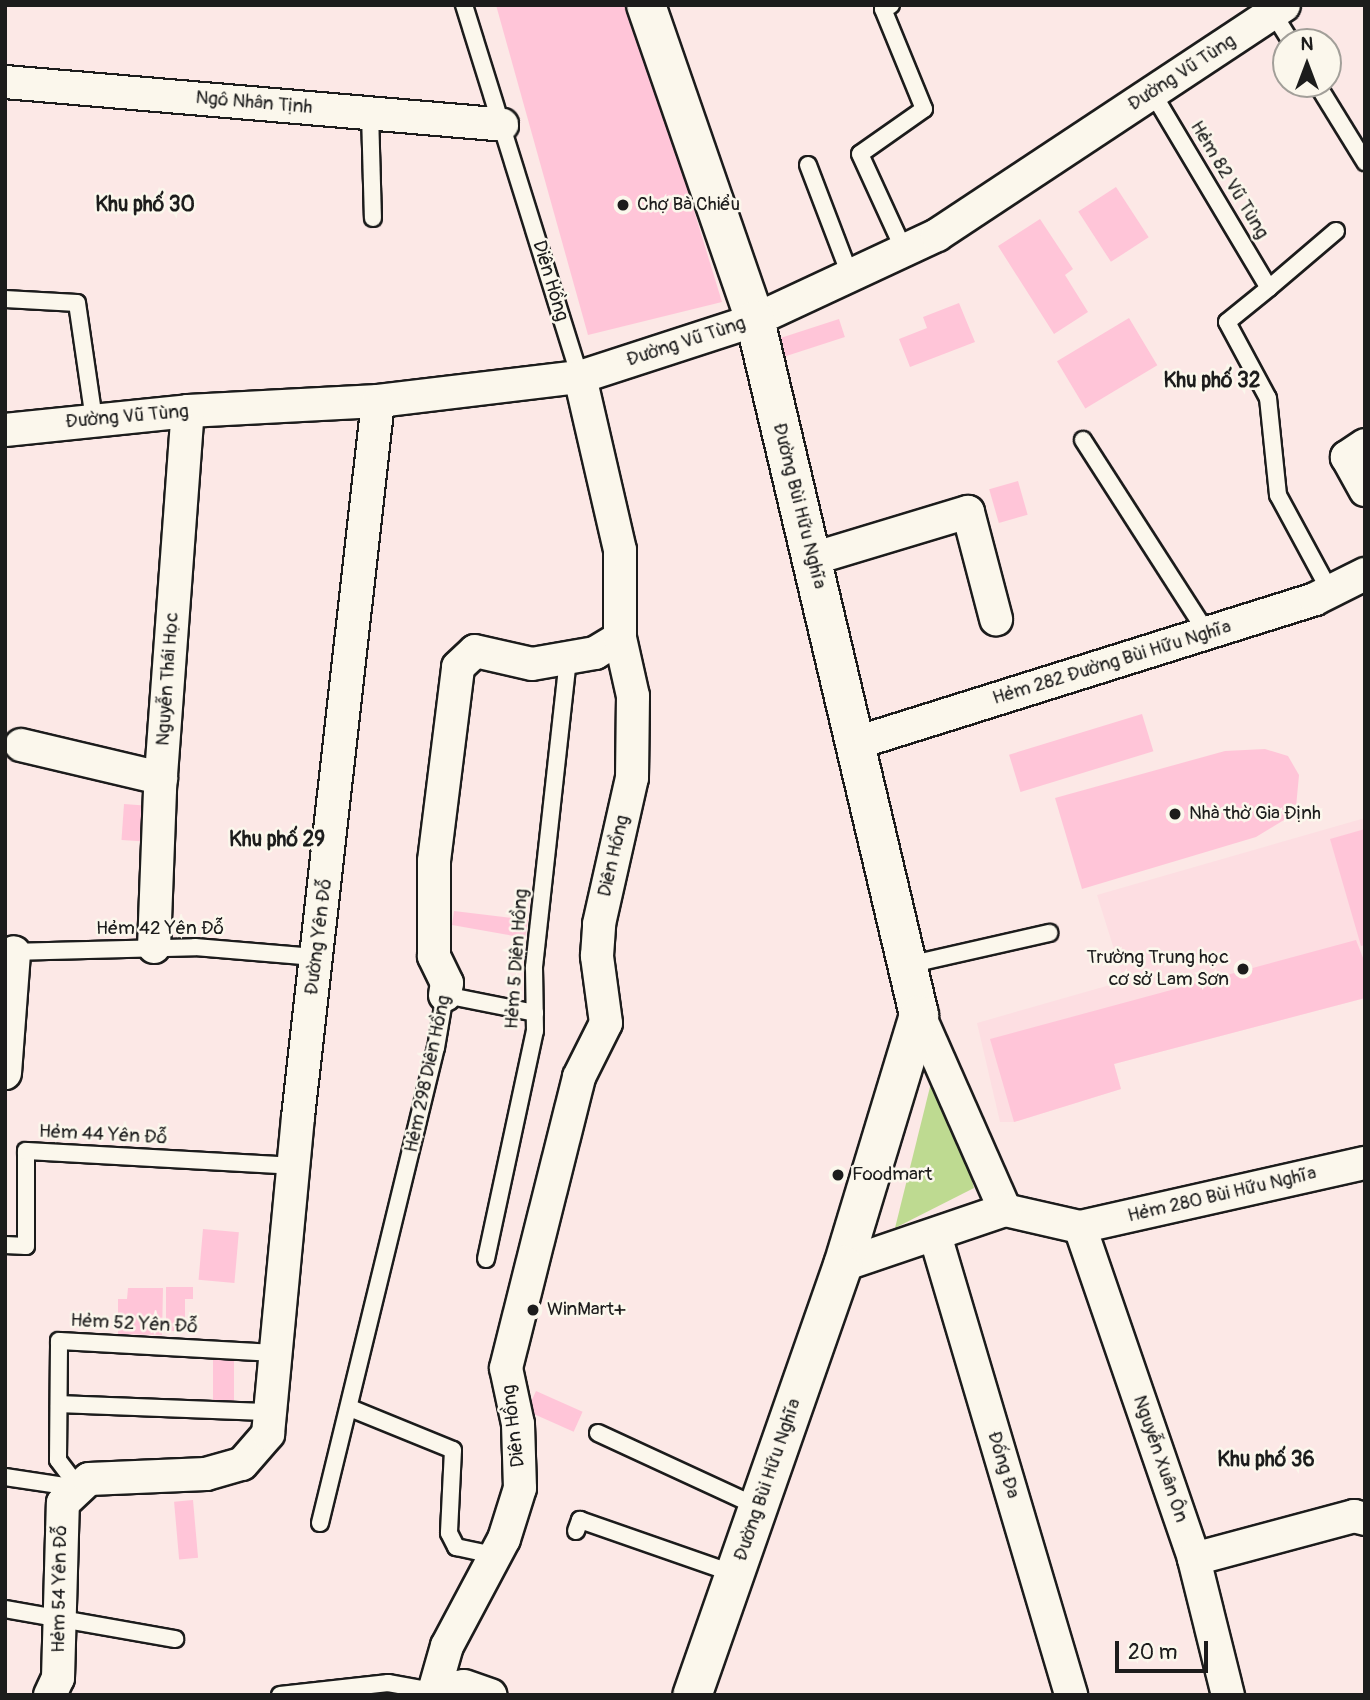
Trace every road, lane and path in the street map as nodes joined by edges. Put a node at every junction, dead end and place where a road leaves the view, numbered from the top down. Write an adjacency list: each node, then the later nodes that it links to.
1 (464, 5): 10 (lane, Diên Hồng)
2 (646, 5): 19 (street, Đường Bùi Hữu Nghĩa)
3 (891, 5): 15 (lane)
4 (1278, 9): 5 (lane); 7 (street, Đường Vũ Tùng)
5 (1285, 28)
6 (5, 82): 9 (street, Ngô Nhân Tịnh)
7 (1152, 92): 15 (street, Đường Vũ Tùng); 17 (lane, Hẻm 82 Vũ Tùng)
8 (1326, 98): 11 (lane)
9 (370, 113): 10 (street, Ngô Nhân Tịnh); 13 (lane)
10 (502, 125): 20 (lane, Diên Hồng)
11 (1365, 162)
12 (808, 165): 16 (lane)
13 (373, 218)
14 (1336, 231): 17 (lane)
15 (904, 250): 16 (street, Đường Vũ Tùng)
16 (850, 275): 19 (street, Đường Vũ Tùng)
17 (1269, 288): 30 (lane)
18 (5, 299): 23 (lane)
19 (755, 320): 20 (street, Đường Vũ Tùng); 28 (street, Đường Bùi Hữu Nghĩa)
20 (580, 377): 21 (street, Đường Vũ Tùng); 33 (street, Diên Hồng)
21 (379, 401): 22 (street, Đường Vũ Tùng); 41 (street, Đường Yên Đỗ)
22 (188, 411): 23 (street, Đường Vũ Tùng); 37 (street, Nguyễn Thái Học)
23 (94, 420): 24 (street, Đường Vũ Tùng)
24 (5, 430)
25 (1083, 440): 32 (lane)
26 (1365, 445): 27 (street)
27 (1365, 490)
28 (812, 559): 31 (street); 35 (street, Đường Bùi Hữu Nghĩa)
29 (1365, 574): 30 (street, Hẻm 282 Đường Bùi Hữu Nghĩa)
30 (1330, 591): 32 (street, Hẻm 282 Đường Bùi Hữu Nghĩa)
31 (996, 619)
32 (1207, 633): 35 (street, Hẻm 282 Đường Bùi Hữu Nghĩa)
33 (620, 638): 34 (street, Hẻm 298 Diên Hồng); 66 (street, Diên Hồng)
34 (568, 658): 43 (street, Hẻm 298 Diên Hồng); 44 (lane, Hẻm 5 Diên Hồng)
35 (856, 743): 42 (street, Đường Bùi Hữu Nghĩa)
36 (21, 745): 37 (street)
37 (161, 778): 39 (street, Nguyễn Thái Học)
38 (1049, 933): 42 (lane)
39 (154, 947): 40 (lane, Hẻm 42 Yên Đỗ); 41 (lane, Hẻm 42 Yên Đỗ)
40 (9, 952): 46 (street)
41 (315, 957): 48 (street, Đường Yên Đỗ)
42 (908, 965): 45 (street, Đường Bùi Hữu Nghĩa)
43 (445, 995): 44 (lane); 57 (lane, Hẻm 298 Diên Hồng)
44 (535, 1013): 53 (lane, Hẻm 5 Diên Hồng)
45 (919, 1015): 49 (street, Đường Bùi Hữu Nghĩa); 54 (street, Đường Bùi Hữu Nghĩa)
46 (5, 1073)
47 (1365, 1163): 50 (street, Hẻm 280 Bùi Hữu Nghĩa)
48 (293, 1166): 52 (lane, Hẻm 44 Yên Đỗ); 55 (street, Đường Yên Đỗ)
49 (1005, 1210): 50 (street); 51 (street)
50 (1080, 1227): 67 (street, Nguyễn Xuân Ôn)
51 (934, 1235): 54 (street); 77 (street, Đống Đa)
52 (5, 1245)
53 (486, 1259)
54 (843, 1265): 62 (street, Đường Bùi Hữu Nghĩa)
55 (276, 1353): 56 (lane, Hẻm 52 Yên Đỗ); 58 (street, Đường Yên Đỗ)
56 (59, 1404): 58 (lane); 61 (lane, Hẻm 52 Yên Đỗ)
57 (350, 1408): 64 (lane, Hẻm 298 Diên Hồng); 66 (lane)
58 (270, 1412): 61 (street, Đường Yên Đỗ)
59 (598, 1433): 62 (lane)
60 (5, 1477): 61 (lane)
61 (79, 1488): 70 (street, Hẻm 54 Yên Đỗ)
62 (758, 1507): 68 (street, Đường Bùi Hữu Nghĩa)
63 (1365, 1518): 67 (street)
64 (320, 1523)
65 (576, 1531): 68 (lane)
66 (495, 1555): 72 (street, Diên Hồng)
67 (1194, 1559): 78 (street, Nguyễn Xuân Ôn)
68 (735, 1574): 76 (street, Đường Bùi Hữu Nghĩa)
69 (5, 1609): 70 (lane)
70 (59, 1617): 71 (lane); 73 (street, Hẻm 54 Yên Đỗ)
71 (175, 1639)
72 (433, 1693): 74 (lane); 75 (street)
73 (51, 1695)
74 (280, 1695)
75 (490, 1695)
76 (692, 1695)
77 (1071, 1695)
78 (1228, 1695)

